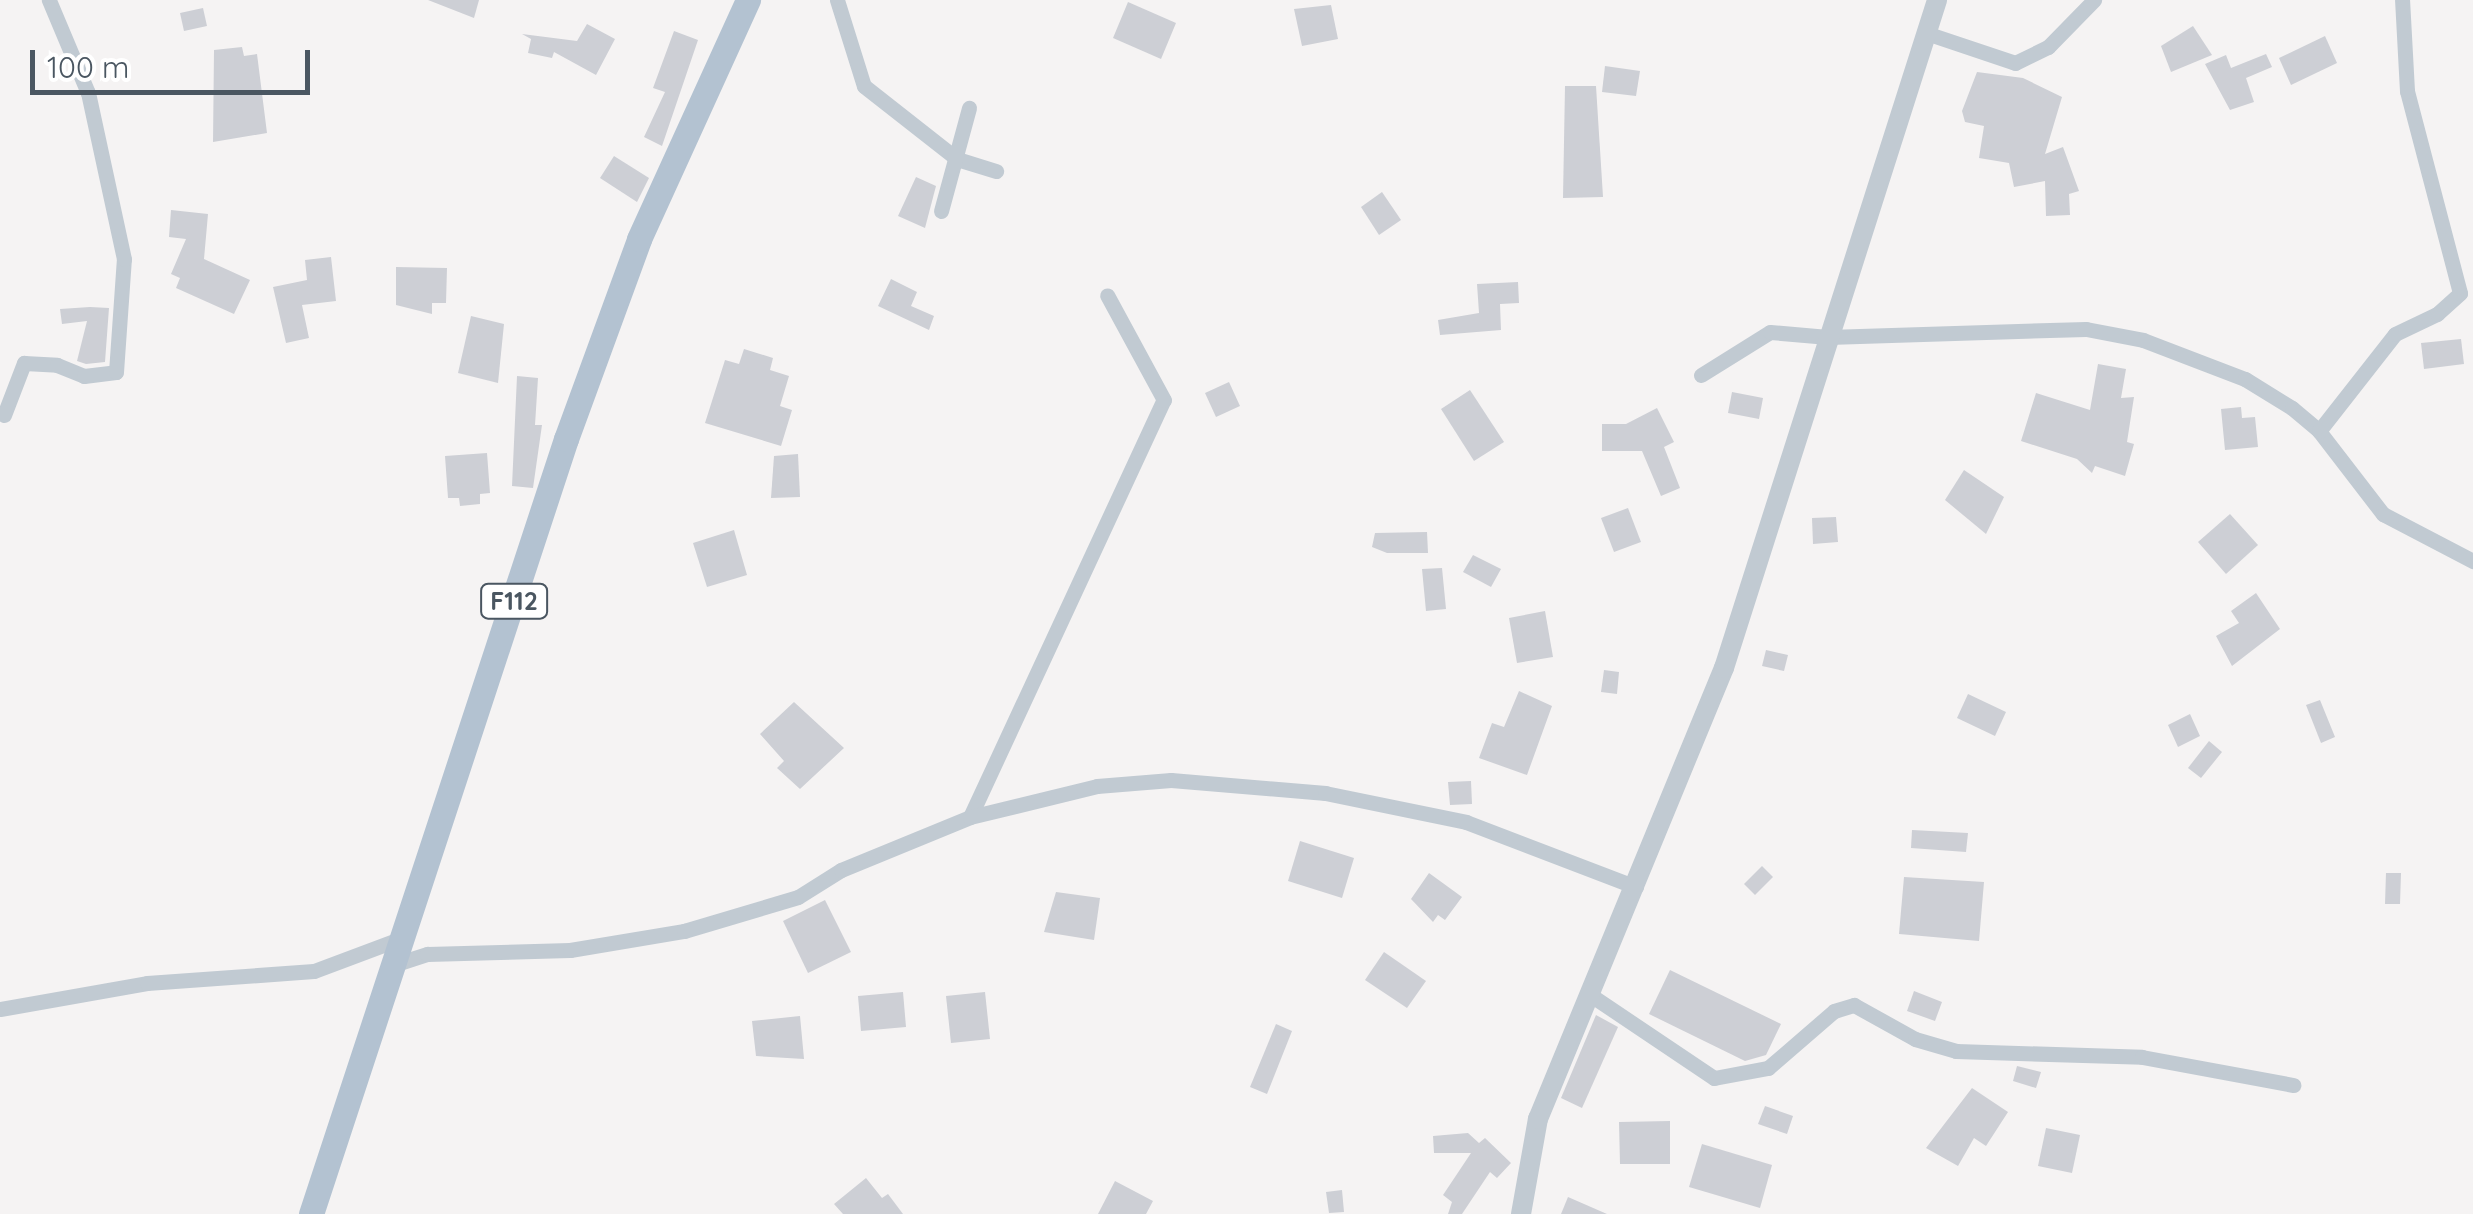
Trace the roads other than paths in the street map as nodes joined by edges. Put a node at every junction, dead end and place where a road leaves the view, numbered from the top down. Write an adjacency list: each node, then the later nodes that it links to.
1 (49, 0): 15 (street)
2 (748, 0): 20 (main road, F112)
3 (837, 0): 9 (street)
4 (1937, 0): 7 (street)
5 (2094, 0): 7 (street)
6 (2402, 0): 16 (street)
7 (1926, 33): 13 (street)
8 (968, 108): 9 (street)
9 (957, 159): 10 (street); 11 (street)
10 (996, 171)
11 (941, 211)
12 (1107, 295): 18 (street)
13 (1828, 337): 14 (street); 16 (street); 19 (street)
14 (1700, 376)
15 (4, 415)
16 (2319, 431): 17 (street)
17 (2473, 561)
18 (970, 818): 19 (street); 21 (street)
19 (1636, 887): 22 (street)
20 (406, 936): 21 (main road, F112); 23 (street)
21 (396, 964): 25 (main road, F112)
22 (1592, 996): 24 (street); 26 (street)
23 (0, 1009)
24 (2293, 1085)
25 (312, 1214)
26 (1521, 1214)

